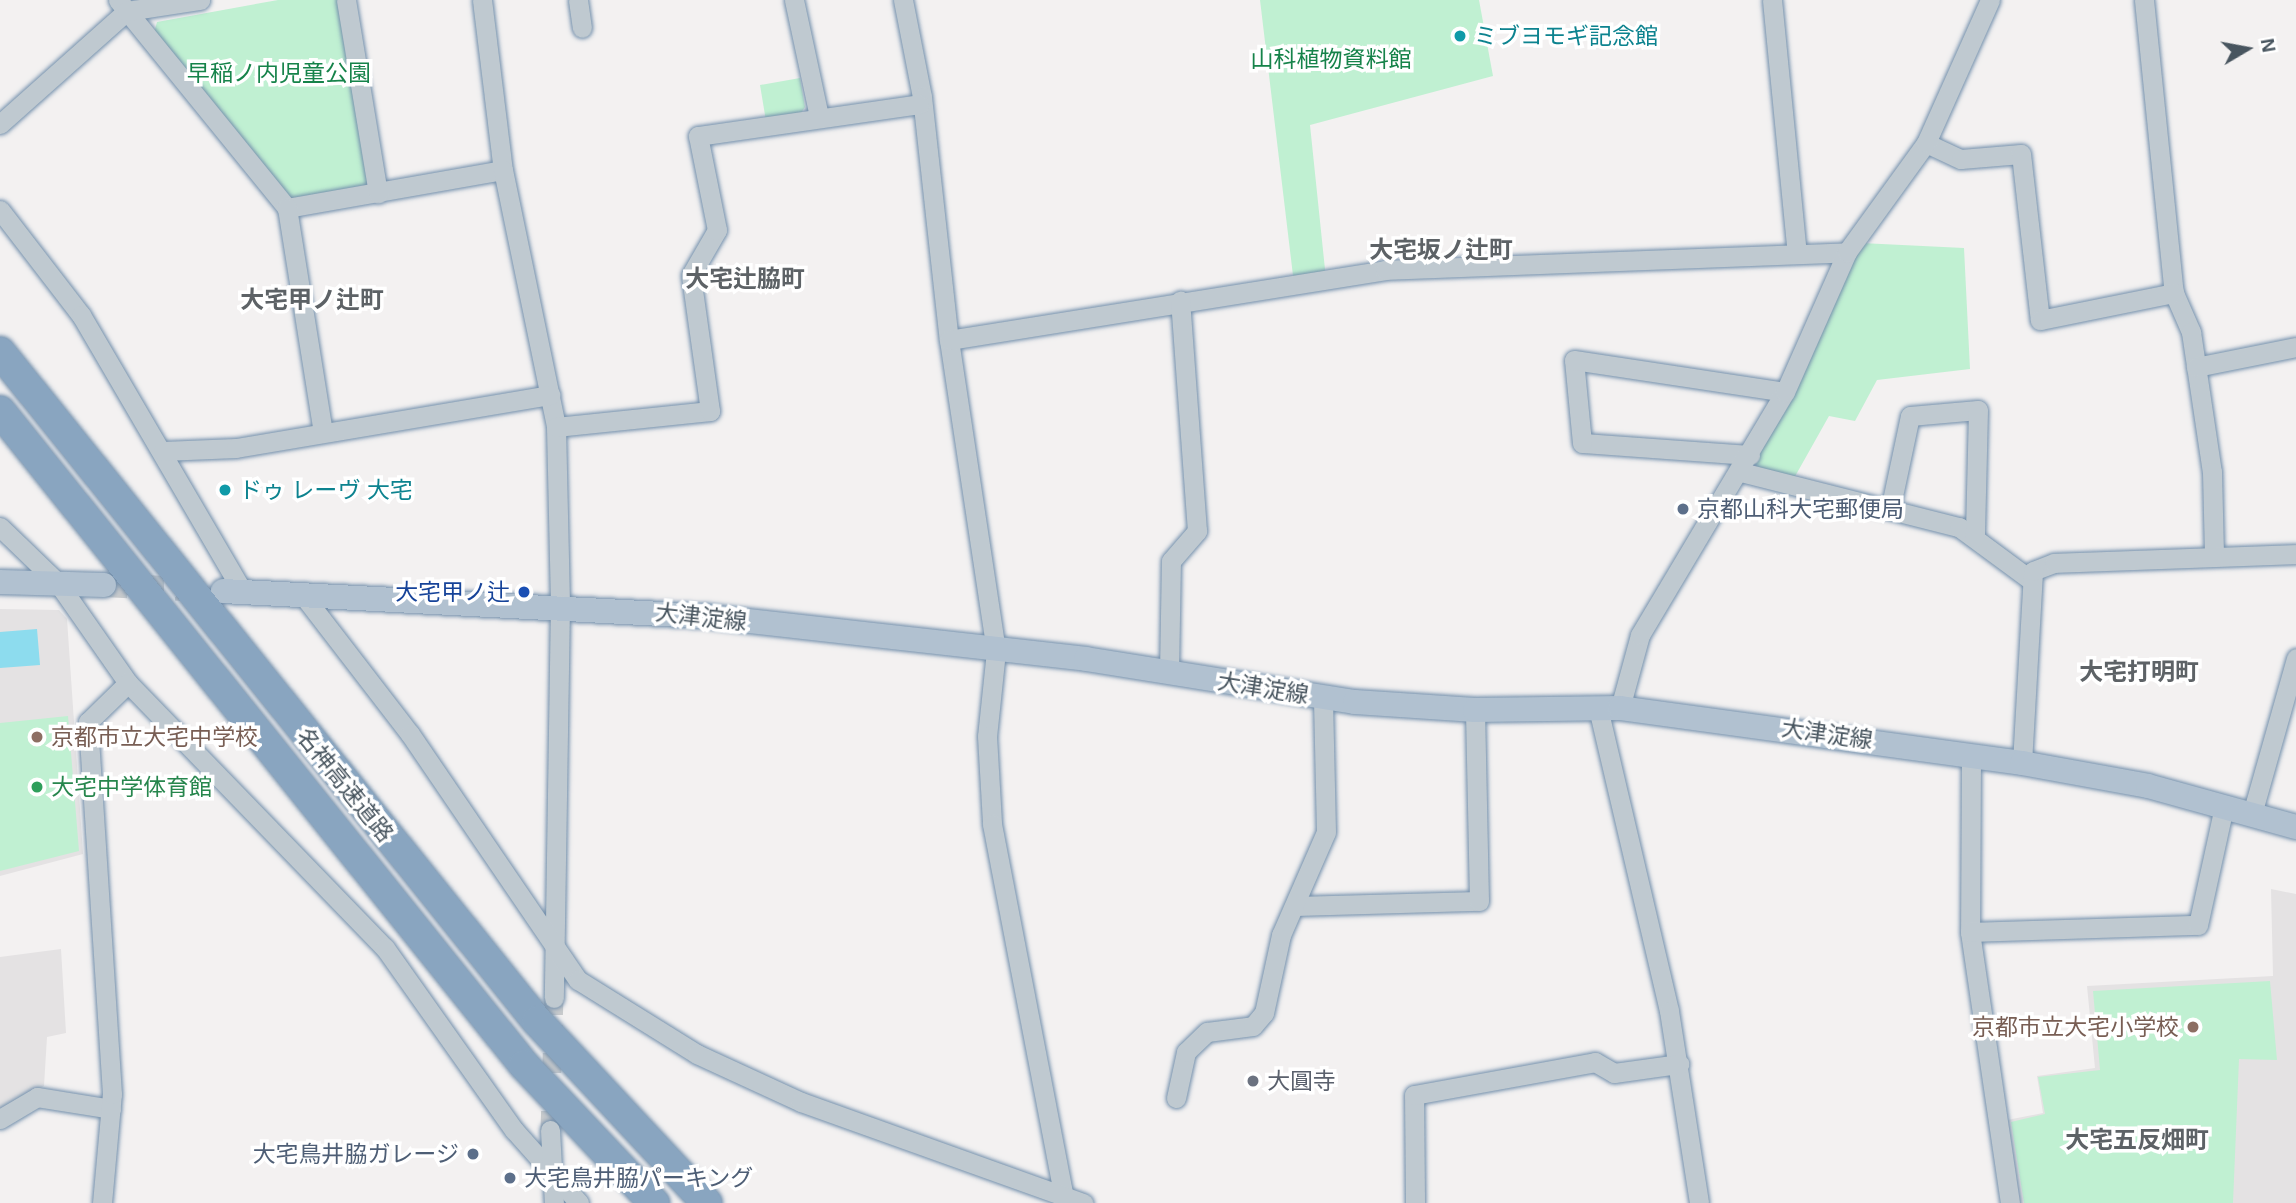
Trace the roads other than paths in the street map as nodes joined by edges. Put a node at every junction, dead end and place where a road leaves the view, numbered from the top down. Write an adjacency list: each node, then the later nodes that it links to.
1 (200, 0): 10 (street)
2 (346, 0): 17 (street)
3 (482, 0): 16 (street)
4 (578, 0): 11 (street)
5 (794, 0): 13 (street)
6 (903, 0): 12 (street)
7 (1772, 0): 21 (street)
8 (1990, 0): 15 (street)
9 (2144, 0): 22 (street)
10 (123, 6): 14 (street); 18 (street)
11 (582, 28)
12 (919, 104): 13 (street); 24 (street)
13 (818, 117): 31 (street)
14 (0, 124)
15 (1926, 143): 20 (street); 22 (street)
16 (503, 170): 17 (street); 29 (street)
17 (378, 193): 18 (street)
18 (287, 208): 32 (street)
19 (0, 210): 33 (street)
20 (1847, 252): 21 (street); 28 (street)
21 (1797, 254): 23 (street)
22 (2174, 293): 27 (street)
23 (1180, 301): 24 (street); 49 (street)
24 (949, 340): 47 (street)
25 (2296, 347): 27 (street)
26 (0, 352): 74 (highway, 名神高速道路)
27 (2196, 367): 38 (street)
28 (1785, 392): 34 (street); 34 (street)
29 (551, 395): 31 (street); 32 (street)
30 (0, 411): 73 (highway, 名神高速道路)
31 (555, 427): 46 (street)
32 (323, 432): 33 (street)
33 (163, 451): 44 (street)
34 (1746, 464): 35 (street); 52 (street)
35 (1890, 510): 37 (street); 37 (street)
36 (0, 527): 42 (street)
37 (1975, 537): 40 (street)
38 (2214, 553): 39 (street); 40 (street)
39 (2296, 554)
40 (2031, 580): 55 (street)
41 (0, 582): 42 (main road)
42 (58, 583): 43 (main road); 50 (street)
43 (104, 585)
44 (233, 591): 45 (main road, 大津淀線)
45 (306, 599): 46 (main road, 大津淀線); 61 (street)
46 (560, 604): 47 (main road, 大津淀線); 61 (street)
47 (996, 651): 49 (main road, 大津淀線); 69 (street)
48 (2296, 658): 57 (street)
49 (1169, 673): 51 (main road, 大津淀線)
50 (128, 683): 65 (street); 68 (street)
51 (1322, 698): 53 (main road, 大津淀線); 59 (street)
52 (1609, 708): 53 (main road, 大津淀線); 54 (main road, 大津淀線); 63 (street)
53 (1475, 710): 59 (street)
54 (1971, 755): 55 (main road, 大津淀線); 60 (street)
55 (2022, 763): 56 (main road, 大津淀線)
56 (2224, 807): 57 (main road, 大津淀線); 60 (street)
57 (2252, 814): 58 (main road, 大津淀線)
58 (2296, 827)
59 (1296, 906): 64 (street)
60 (1970, 932): 78 (street)
61 (554, 941): 62 (street); 69 (street)
62 (554, 998)
63 (1679, 1064): 76 (street); 77 (street)
64 (1176, 1098)
65 (111, 1109): 66 (street); 70 (street)
66 (0, 1119)
67 (550, 1130): 68 (street)
68 (552, 1174): 71 (street); 72 (street)
69 (1064, 1200): 75 (street)
70 (102, 1203)
71 (554, 1203)
72 (579, 1203)
73 (654, 1203)
74 (707, 1203)
75 (1083, 1203)
76 (1415, 1203)
77 (1699, 1203)
78 (2010, 1203)

